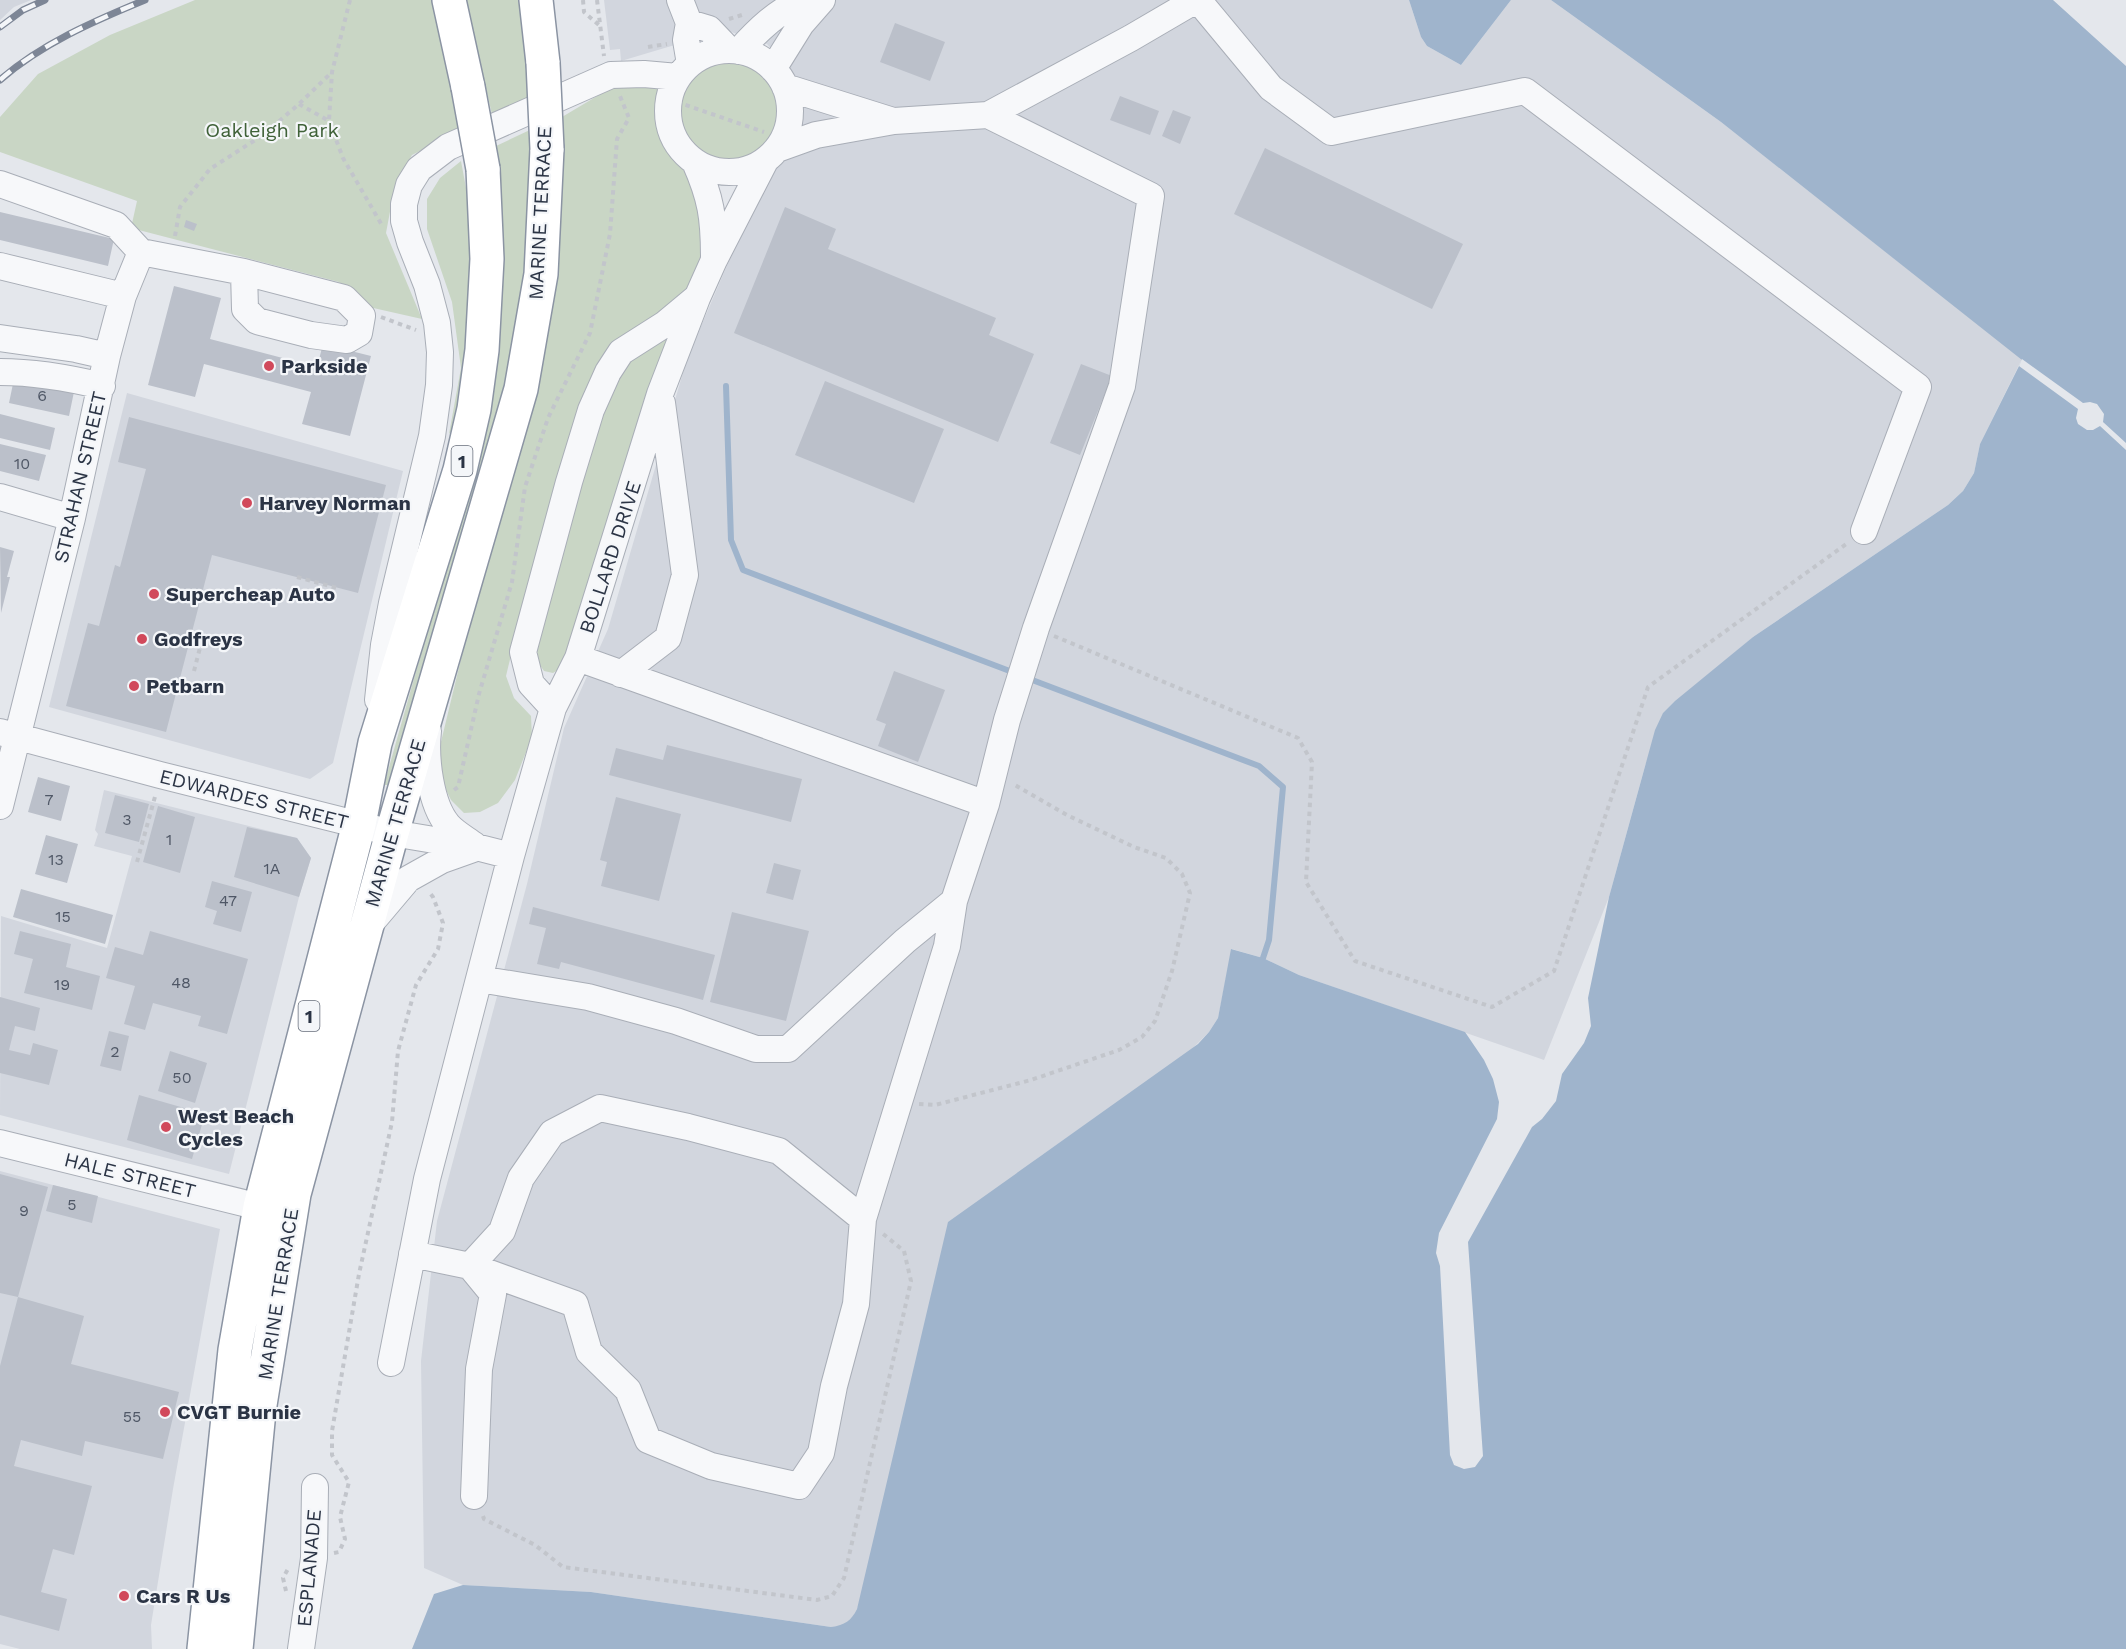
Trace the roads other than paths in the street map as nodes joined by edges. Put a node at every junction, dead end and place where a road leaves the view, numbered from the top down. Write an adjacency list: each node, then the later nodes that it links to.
1 (449, 0): 34 (highway, MARINE TERRACE / 1, bridge)
2 (536, 0): 31 (highway, MARINE TERRACE / 1, bridge)
3 (804, 0): 7 (street)
4 (822, 0): 8 (street)
5 (1197, 0): 10 (street); 28 (street)
6 (684, 11): 7 (street); 9 (street)
7 (734, 51): 8 (street); 9 (street)
8 (779, 78): 11 (street); 12 (street, BOLLARD DRIVE)
9 (682, 81): 13 (street); 34 (street)
10 (988, 116): 11 (street); 35 (street)
11 (894, 121): 12 (street)
12 (771, 148): 13 (street); 16 (street, BOLLARD DRIVE)
13 (695, 162): 16 (street, BOLLARD DRIVE)
14 (0, 184): 15 (street)
15 (141, 252): 18 (street); 19 (street, STRAHAN STREET)
16 (714, 260): 20 (street, BOLLARD DRIVE)
17 (0, 266): 19 (street)
18 (244, 272): 18 (street)
19 (123, 296): 22 (street, STRAHAN STREET)
20 (697, 298): 25 (street, BOLLARD DRIVE); 32 (street)
21 (0, 338): 22 (street)
22 (107, 356): 24 (street, STRAHAN STREET)
23 (0, 372): 24 (street)
24 (102, 387): 27 (street, STRAHAN STREET)
25 (660, 394): 29 (street, BOLLARD DRIVE); 30 (street)
26 (0, 497): 27 (street)
27 (72, 518): 33 (street, STRAHAN STREET)
28 (1864, 531)
29 (578, 658): 30 (street); 32 (street, BOLLARD DRIVE)
30 (621, 674): 35 (street)
31 (431, 699): 38 (highway, MARINE TERRACE / 1); 39 (street)
32 (553, 708): 40 (street, BOLLARD DRIVE)
33 (9, 734): 36 (street, STRAHAN STREET); 37 (street, EDWARDES STREET)
34 (375, 743): 37 (highway, MARINE TERRACE / 1)
35 (986, 804): 41 (street)
36 (0, 806)
37 (358, 824): 38 (street, EDWARDES STREET); 45 (highway, MARINE TERRACE / 1)
38 (392, 833): 39 (street, EDWARDES STREET); 42 (highway, MARINE TERRACE / 1)
39 (476, 847): 40 (street, EDWARDES STREET); 42 (street)
40 (510, 856): 43 (street, BOLLARD DRIVE)
41 (954, 901): 43 (street); 46 (street)
42 (366, 929): 53 (highway, MARINE TERRACE / 1)
43 (479, 979): 47 (street, BOLLARD DRIVE)
44 (0, 1143): 45 (street, HALE STREET)
45 (260, 1207): 52 (highway, MARINE TERRACE / 1)
46 (863, 1219): 48 (street); 48 (street)
47 (412, 1254): 48 (street); 49 (street, BOLLARD DRIVE)
48 (470, 1266): 51 (street)
49 (391, 1363)
50 (315, 1487): 54 (street, ESPLANADE)
51 (474, 1496)
52 (204, 1649)
53 (236, 1649)
54 (302, 1649)

